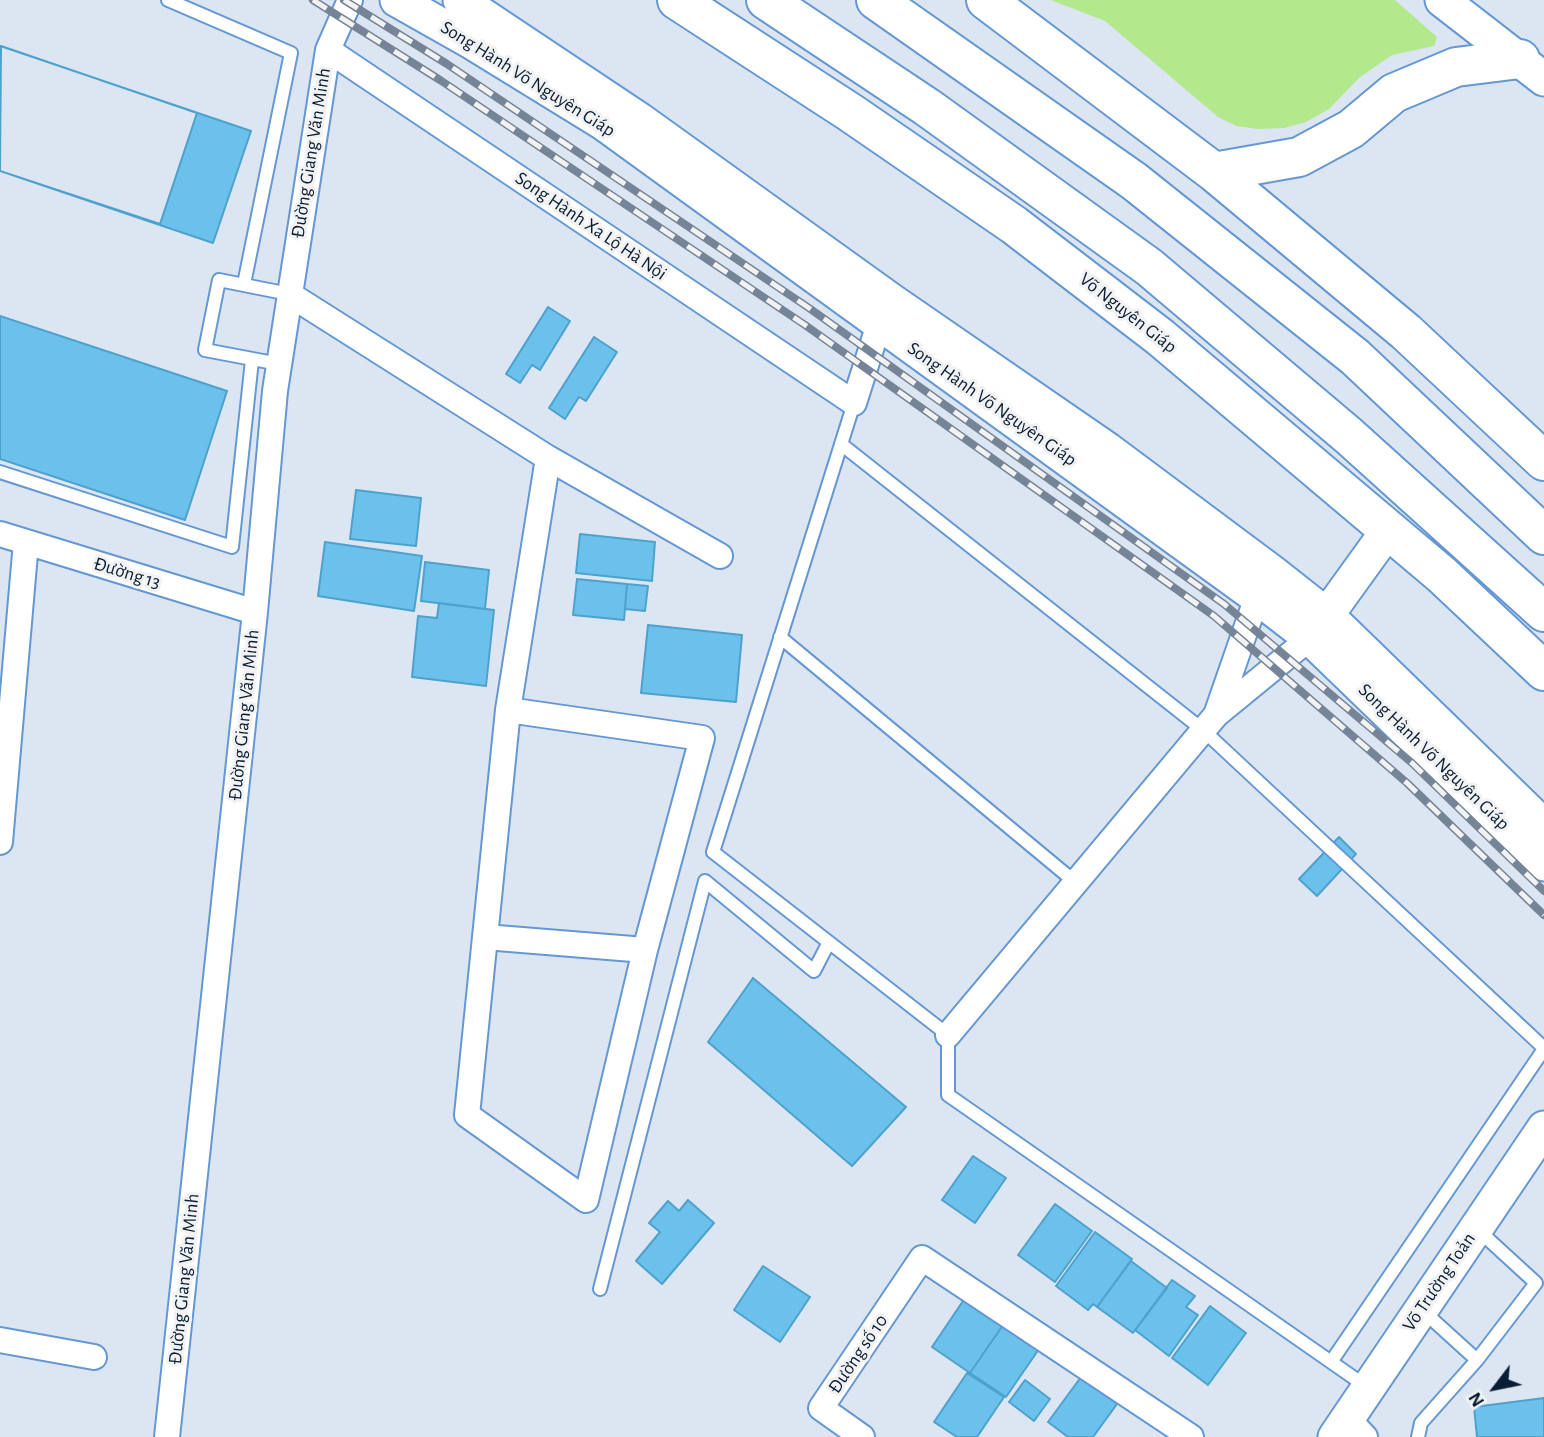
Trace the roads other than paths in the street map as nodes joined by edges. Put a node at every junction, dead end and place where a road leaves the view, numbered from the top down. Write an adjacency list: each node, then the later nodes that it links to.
1 (168, 0): 13 (lane)
2 (350, 0): 10 (street, Đường Giang Văn Minh)
3 (397, 0): 15 (main road, Song Hành Võ Nguyên Giáp)
4 (460, 0): 15 (main road, Song Hành Võ Nguyên Giáp)
5 (677, 0): 23 (highway, Võ Nguyên Giáp)
6 (766, 0): 30 (highway)
7 (876, 0): 25 (highway)
8 (986, 0): 12 (highway)
9 (1442, 0): 11 (main road)
10 (328, 50): 14 (street, Đường Giang Văn Minh); 18 (street, Song Hành Xa Lộ Hà Nội)
11 (1532, 69): 12 (highway)
12 (1213, 172): 21 (highway)
13 (244, 284): 14 (lane); 16 (lane)
14 (289, 294): 17 (street, Đường Giang Văn Minh); 20 (street)
15 (886, 313): 18 (street); 28 (main road, Song Hành Võ Nguyên Giáp)
16 (252, 359): 17 (lane); 22 (lane)
17 (279, 364): 29 (street, Đường Giang Văn Minh)
18 (854, 403): 19 (lane)
19 (841, 444): 32 (lane); 35 (lane)
20 (548, 458): 27 (street); 34 (street)
21 (1544, 461)
22 (0, 472)
23 (1389, 529): 31 (main road); 33 (highway, Võ Nguyên Giáp)
24 (0, 534): 26 (street, Đường 13)
25 (1544, 535)
26 (26, 542): 29 (street, Đường 13); 37 (street)
27 (720, 556)
28 (1264, 584): 31 (main road, Song Hành Võ Nguyên Giáp); 35 (street)
29 (255, 612): 55 (street, Đường Giang Văn Minh)
30 (1544, 612)
31 (1320, 627): 35 (street); 36 (main road, Song Hành Võ Nguyên Giáp); 38 (main road, Song Hành Võ Nguyên Giáp)
32 (780, 637): 39 (lane); 41 (lane)
33 (1544, 671)
34 (508, 710): 40 (street); 42 (street)
35 (1209, 723): 39 (street); 44 (lane)
36 (1544, 826)
37 (0, 842)
38 (1544, 864)
39 (1075, 882): 43 (street)
40 (485, 937): 42 (street); 42 (street)
41 (828, 944): 43 (lane); 47 (lane)
42 (645, 950)
43 (948, 1035): 52 (lane)
44 (1544, 1048): 52 (lane)
45 (1544, 1128): 46 (main road, Võ Trường Toản)
46 (1476, 1228): 48 (main road, Võ Trường Toản); 51 (lane)
47 (600, 1289)
48 (1421, 1309): 51 (lane); 53 (main road, Võ Trường Toản)
49 (0, 1340): 50 (street)
50 (94, 1357)
51 (1477, 1360): 58 (lane)
52 (1331, 1362): 53 (lane)
53 (1368, 1388): 54 (main road, Võ Trường Toản)
54 (1349, 1431)
55 (167, 1437)
56 (862, 1437): 57 (street, Đường số 10)
57 (1191, 1437)
58 (1418, 1437)

